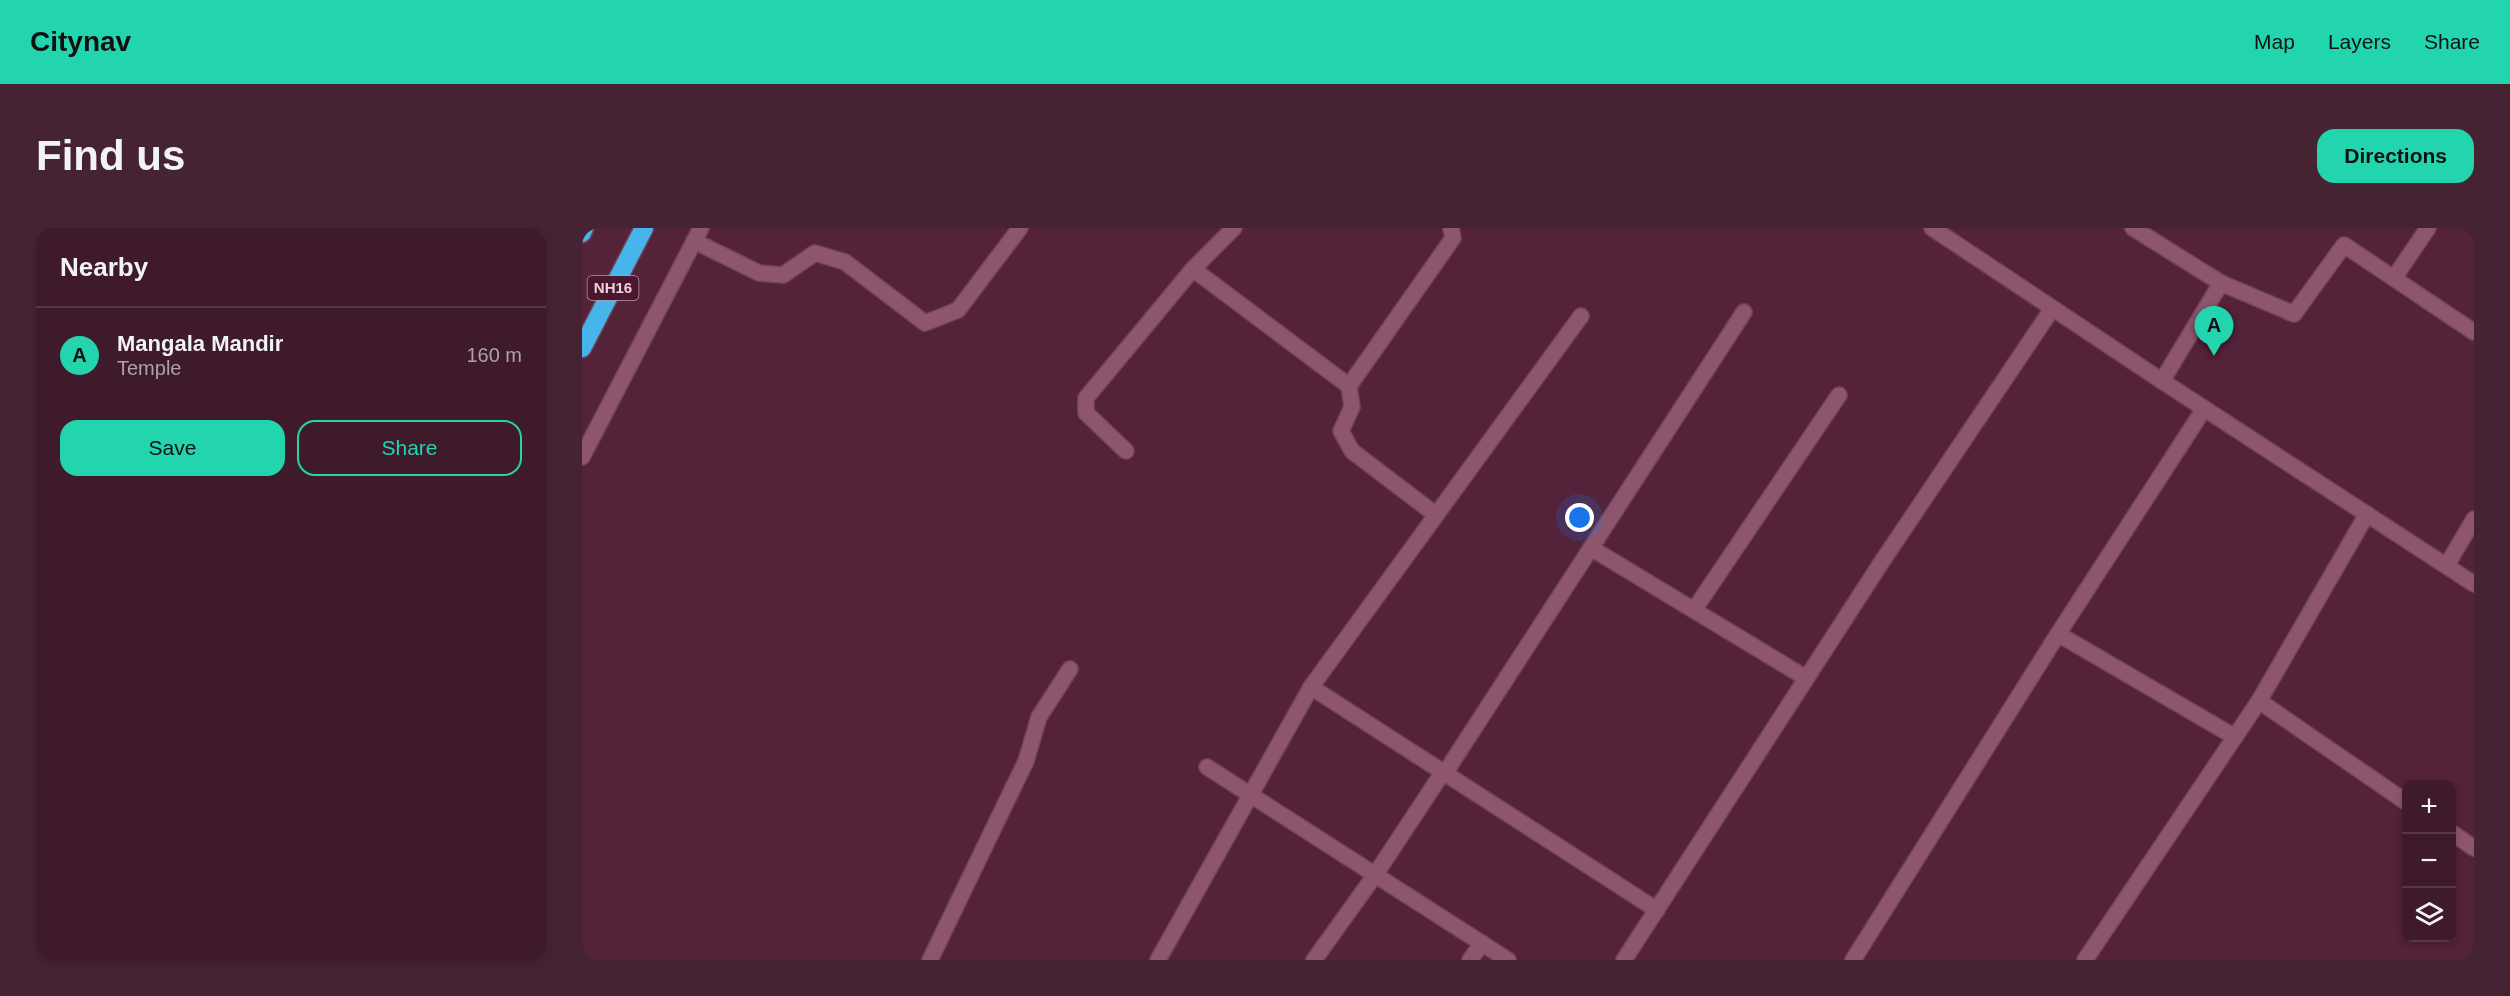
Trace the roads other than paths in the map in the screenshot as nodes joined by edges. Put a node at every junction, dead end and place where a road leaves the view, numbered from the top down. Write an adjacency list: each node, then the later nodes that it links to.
1 (584, 228): 9 (highway)
2 (644, 228): 18 (highway, NH16)
3 (1020, 228): 10 (street)
4 (1234, 228): 11 (street)
5 (1451, 228): 20 (street)
6 (1932, 228): 14 (street)
7 (2133, 228): 13 (street)
8 (2428, 228): 12 (street)
9 (582, 232)
10 (697, 234): 24 (street)
11 (1193, 269): 20 (street); 23 (street)
12 (2394, 278): 13 (street); 17 (street)
13 (2221, 283): 19 (street)
14 (2052, 309): 19 (street); 34 (street)
15 (1744, 312): 28 (street)
16 (1581, 316): 26 (street)
17 (2474, 332)
18 (582, 348)
19 (2162, 381): 22 (street)
20 (1349, 386): 26 (street)
21 (1839, 395): 31 (street)
22 (2204, 409): 25 (street); 32 (street)
23 (1126, 451)
24 (582, 457)
25 (2367, 514): 29 (street); 36 (street)
26 (1436, 515): 35 (street)
27 (2474, 519): 29 (street)
28 (1591, 548): 31 (street); 39 (street)
29 (2447, 565): 30 (street)
30 (2474, 584)
31 (1694, 610): 34 (street)
32 (2058, 634): 37 (street); 53 (street)
33 (1070, 669): 47 (street)
34 (1806, 678): 45 (street)
35 (1311, 687): 39 (street); 40 (street)
36 (2259, 701): 37 (street); 41 (street)
37 (2235, 737): 54 (street)
38 (1207, 767): 40 (street)
39 (1443, 772): 44 (street); 45 (street)
40 (1250, 794): 44 (street); 48 (street)
41 (2402, 799)
42 (2453, 834): 43 (street)
43 (2474, 848)
44 (1375, 875): 46 (street); 49 (street)
45 (1657, 909): 52 (street)
46 (1482, 943): 50 (street); 51 (street)
47 (930, 960)
48 (1158, 960)
49 (1314, 960)
50 (1470, 960)
51 (1508, 960)
52 (1624, 960)
53 (1853, 960)
54 (2085, 960)

